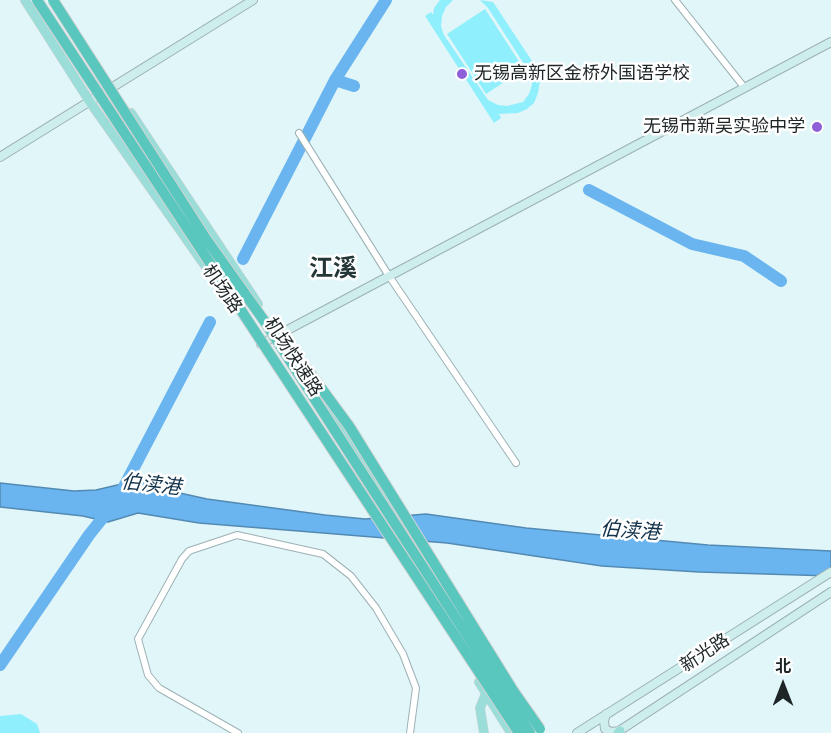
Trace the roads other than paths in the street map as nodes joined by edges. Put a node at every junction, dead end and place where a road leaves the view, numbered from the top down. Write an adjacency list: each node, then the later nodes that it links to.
1 (25, 0): 10 (main road, 机场路)
2 (37, 0): 27 (highway, 机场快速路, bridge)
3 (53, 0): 21 (highway, 机场快速路, bridge)
4 (58, 0): 8 (main road)
5 (253, 0): 8 (street)
6 (675, 0): 9 (street)
7 (831, 42): 9 (street)
8 (114, 87): 10 (street); 14 (main road)
9 (744, 87): 13 (street)
10 (90, 102): 12 (street); 15 (main road, 机场路)
11 (299, 133): 13 (street)
12 (0, 157)
13 (389, 276): 14 (street); 16 (street)
14 (279, 335): 15 (street); 21 (main road)
15 (261, 344): 19 (main road, 机场路, bridge)
16 (516, 463)
17 (831, 572): 20 (street, 新光路)
18 (831, 592): 22 (street, 新光路)
19 (486, 693): 25 (main road); 26 (main road, 机场路)
20 (606, 714): 22 (street); 28 (street, 新光路)
21 (535, 732)
22 (618, 732)
23 (238, 733): 24 (street)
24 (410, 733)
25 (484, 733)
26 (511, 733)
27 (519, 733)
28 (577, 733)

